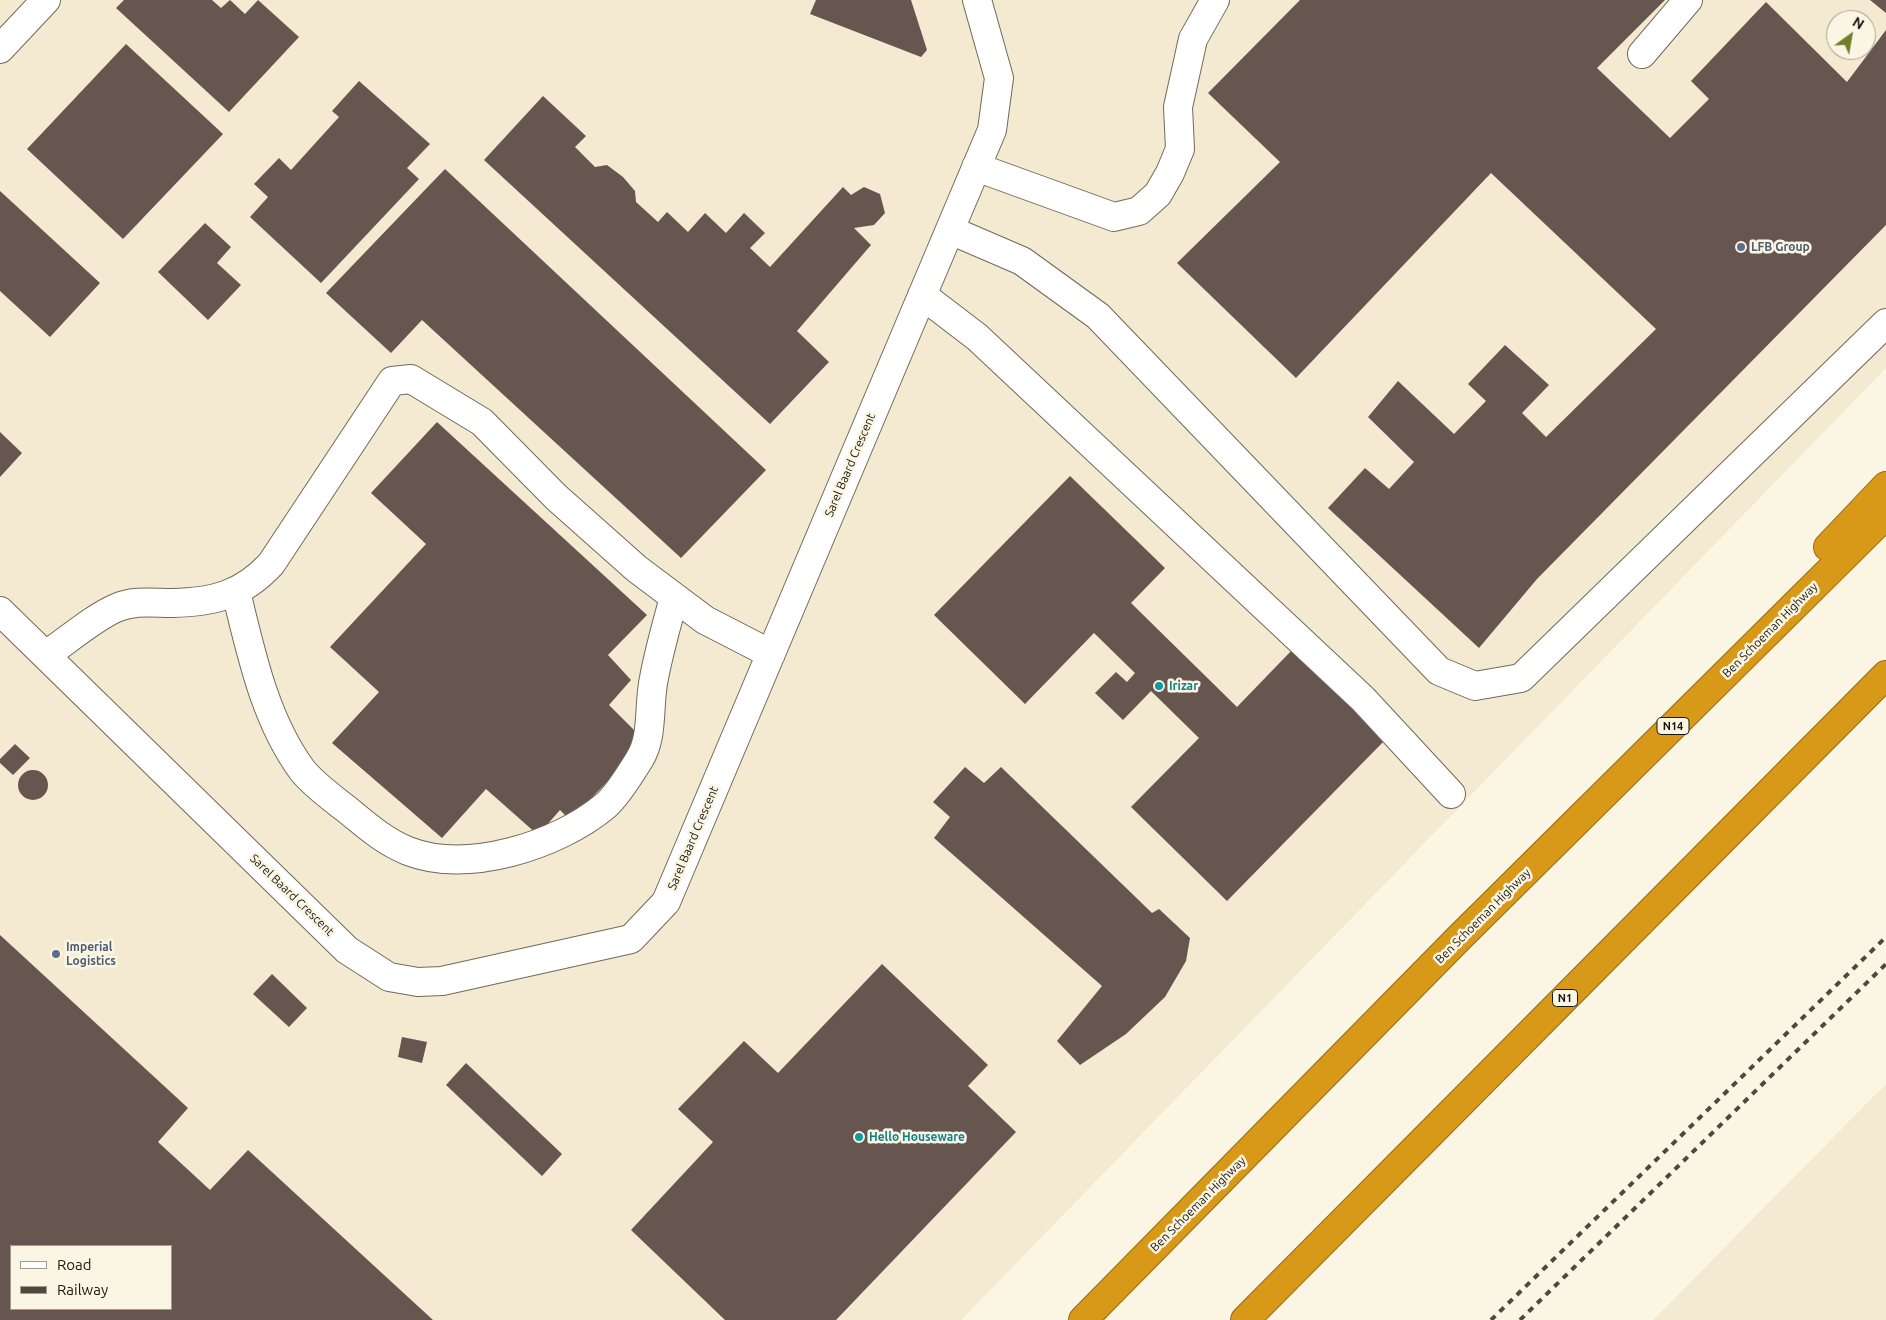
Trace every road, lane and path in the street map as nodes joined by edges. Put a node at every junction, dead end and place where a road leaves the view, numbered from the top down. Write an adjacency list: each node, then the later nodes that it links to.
1 (46, 0): 5 (lane)
2 (977, 0): 7 (lane, Sarel Baard Crescent)
3 (1215, 0): 7 (lane)
4 (1688, 0): 6 (lane)
5 (0, 49)
6 (1642, 54)
7 (976, 167): 8 (lane, Sarel Baard Crescent)
8 (950, 230): 9 (lane, Sarel Baard Crescent); 10 (lane)
9 (922, 295): 16 (lane, Sarel Baard Crescent); 19 (lane)
10 (1886, 323)
11 (1886, 486): 20 (highway)
12 (1886, 516): 20 (highway, Ben Schoeman Highway / N14)
13 (236, 592): 14 (lane); 14 (lane); 17 (lane)
14 (674, 597): 16 (lane)
15 (0, 610): 17 (lane, Sarel Baard Crescent)
16 (770, 654): 17 (lane, Sarel Baard Crescent)
17 (46, 656)
18 (1886, 675): 22 (highway, N1)
19 (1451, 794)
20 (1460, 938): 21 (highway, Ben Schoeman Highway)
21 (1084, 1320)
22 (1244, 1320)

